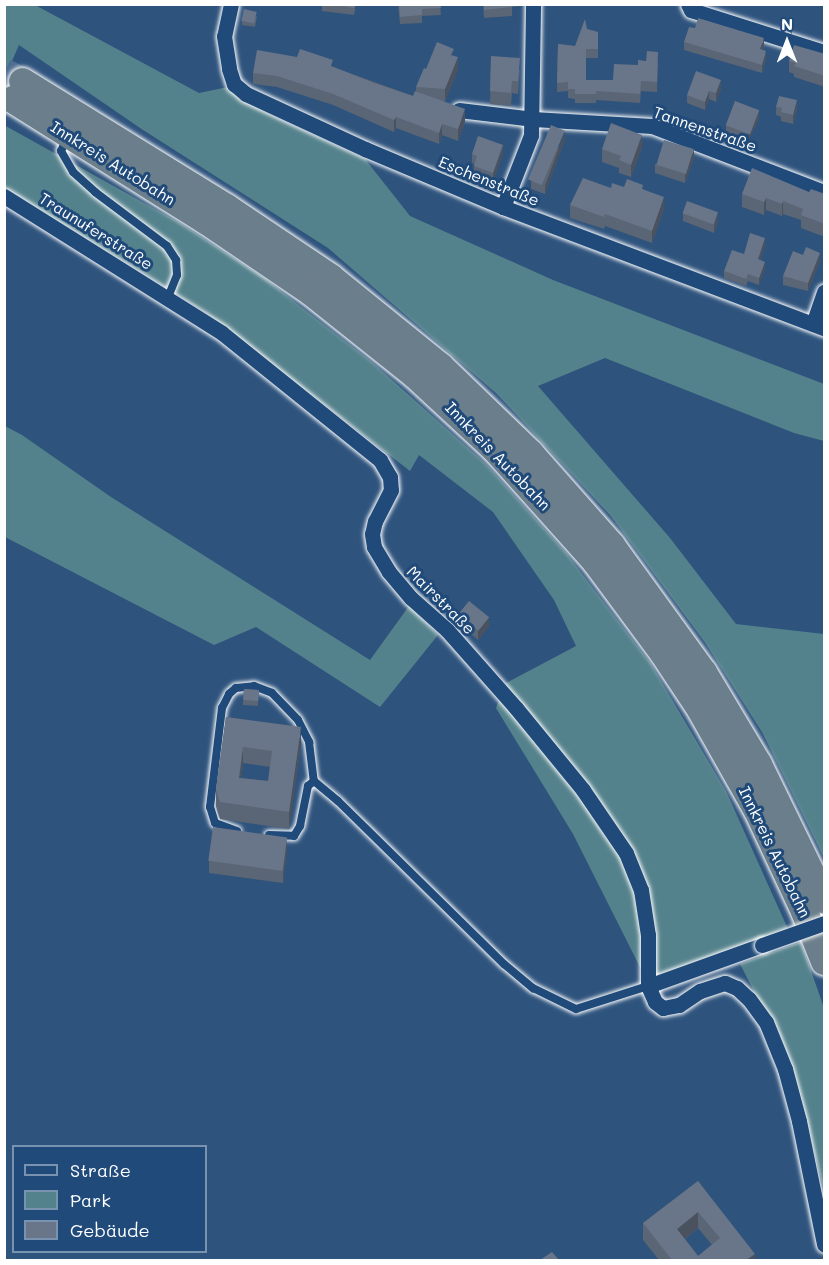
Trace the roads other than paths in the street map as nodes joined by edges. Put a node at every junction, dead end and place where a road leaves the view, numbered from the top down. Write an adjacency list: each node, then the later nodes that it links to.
1 (231, 4): 10 (street, Eschenstraße)
2 (533, 4): 6 (street)
3 (688, 4): 4 (street)
4 (825, 52)
5 (459, 110): 6 (street, Tannenstraße)
6 (533, 119): 8 (street, Tannenstraße); 10 (street)
7 (69, 135): 12 (lane); 17 (highway, Innkreis Autobahn); 19 (highway, Innkreis Autobahn)
8 (825, 192)
9 (4, 196): 12 (street, Traunuferstraße)
10 (503, 207): 13 (street, Eschenstraße)
11 (825, 292): 13 (street, Eschenstraße)
12 (168, 297): 20 (street, Mairstraße)
13 (819, 326)
14 (314, 781): 15 (lane); 16 (lane); 20 (lane)
15 (251, 833)
16 (262, 834)
17 (825, 900)
18 (825, 923): 20 (street, bridge)
19 (825, 961)
20 (648, 986): 21 (street)
21 (825, 1244)

